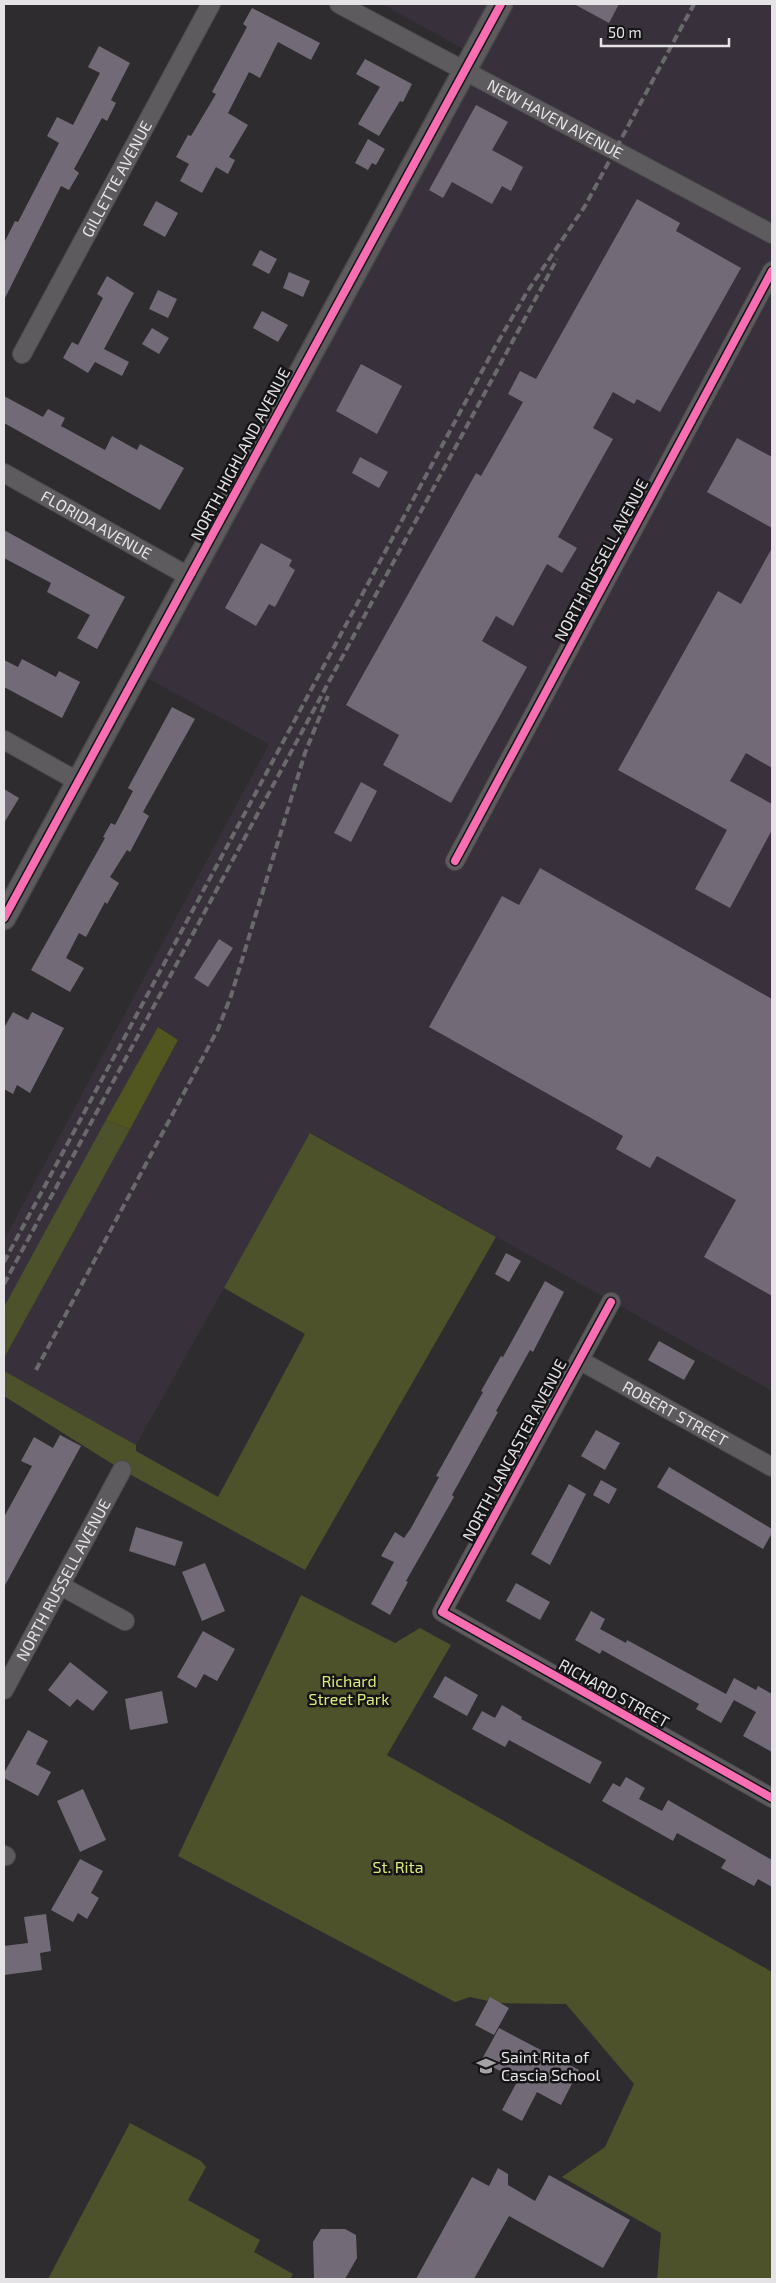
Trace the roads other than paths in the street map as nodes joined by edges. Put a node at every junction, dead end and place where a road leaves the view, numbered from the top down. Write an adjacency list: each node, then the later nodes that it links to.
1 (211, 4): 7 (street, GILLETTE AVENUE)
2 (339, 4): 4 (street, NEW HAVEN AVENUE)
3 (501, 4): 4 (street, NORTH HIGHLAND AVENUE)
4 (465, 71): 5 (street, NEW HAVEN AVENUE); 9 (street, NORTH HIGHLAND AVENUE)
5 (772, 234)
6 (772, 271): 12 (street, NORTH RUSSELL AVENUE)
7 (22, 354)
8 (4, 473): 9 (street, FLORIDA AVENUE)
9 (190, 577): 11 (street, NORTH HIGHLAND AVENUE)
10 (4, 740): 11 (street)
11 (79, 782): 13 (street, NORTH HIGHLAND AVENUE)
12 (455, 861)
13 (4, 918)
14 (611, 1302): 15 (street, NORTH LANCASTER AVENUE)
15 (579, 1360): 16 (street, ROBERT STREET); 19 (street, NORTH LANCASTER AVENUE)
16 (772, 1467)
17 (122, 1470): 18 (street, NORTH RUSSELL AVENUE)
18 (61, 1586): 20 (street); 21 (street, NORTH RUSSELL AVENUE)
19 (442, 1612): 22 (street, RICHARD STREET)
20 (125, 1621)
21 (4, 1690)
22 (772, 1798)

